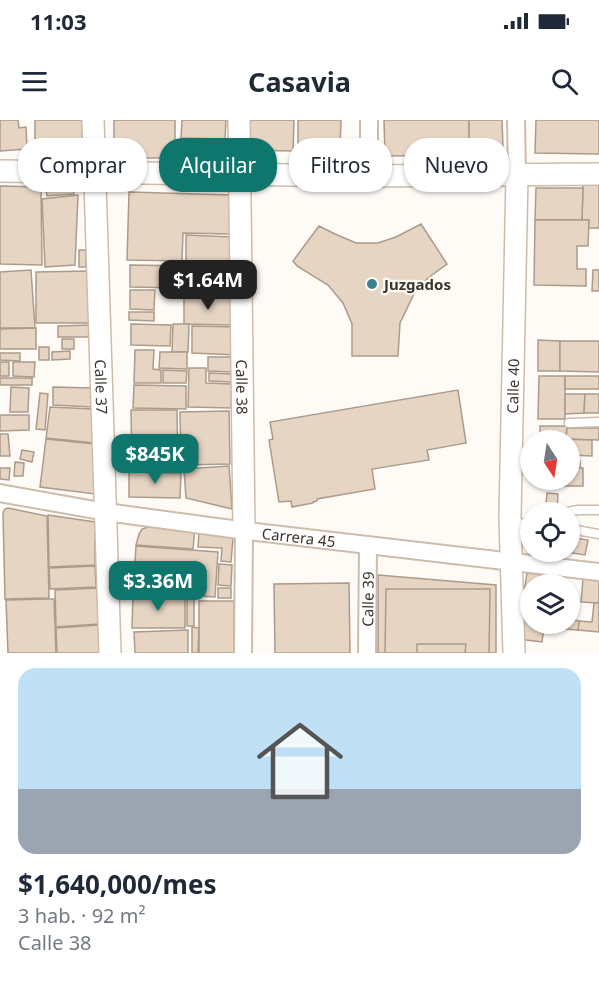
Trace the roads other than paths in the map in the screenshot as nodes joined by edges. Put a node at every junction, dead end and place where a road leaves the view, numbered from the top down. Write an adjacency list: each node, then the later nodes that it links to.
1 (93, 120): 5 (street, Calle 37)
2 (239, 120): 6 (street, Calle 38)
3 (369, 120): 7 (street)
4 (516, 120): 11 (street, Calle 40)
5 (93, 138)
6 (239, 138)
7 (369, 138)
8 (0, 171): 9 (street)
9 (18, 171)
10 (599, 174): 11 (street)
11 (517, 175): 12 (street); 18 (street, Calle 40)
12 (392, 176)
13 (95, 192): 21 (street, Calle 37)
14 (238, 192): 23 (street, Calle 38)
15 (599, 422): 16 (lane)
16 (569, 423)
17 (0, 493): 21 (street, Carrera 45)
18 (521, 502)
19 (580, 510): 20 (lane)
20 (599, 510)
21 (106, 512): 23 (street, Carrera 45); 29 (street, Calle 37)
22 (520, 527): 27 (street, Calle 40)
23 (244, 530): 26 (street, Carrera 45); 30 (street, Calle 38)
24 (580, 530): 25 (lane)
25 (599, 534)
26 (368, 545): 27 (street, Carrera 45); 31 (street, Calle 39)
27 (511, 560): 28 (street, Carrera 45); 32 (street, Calle 40)
28 (599, 572)
29 (110, 653)
30 (243, 653)
31 (367, 653)
32 (514, 653)

